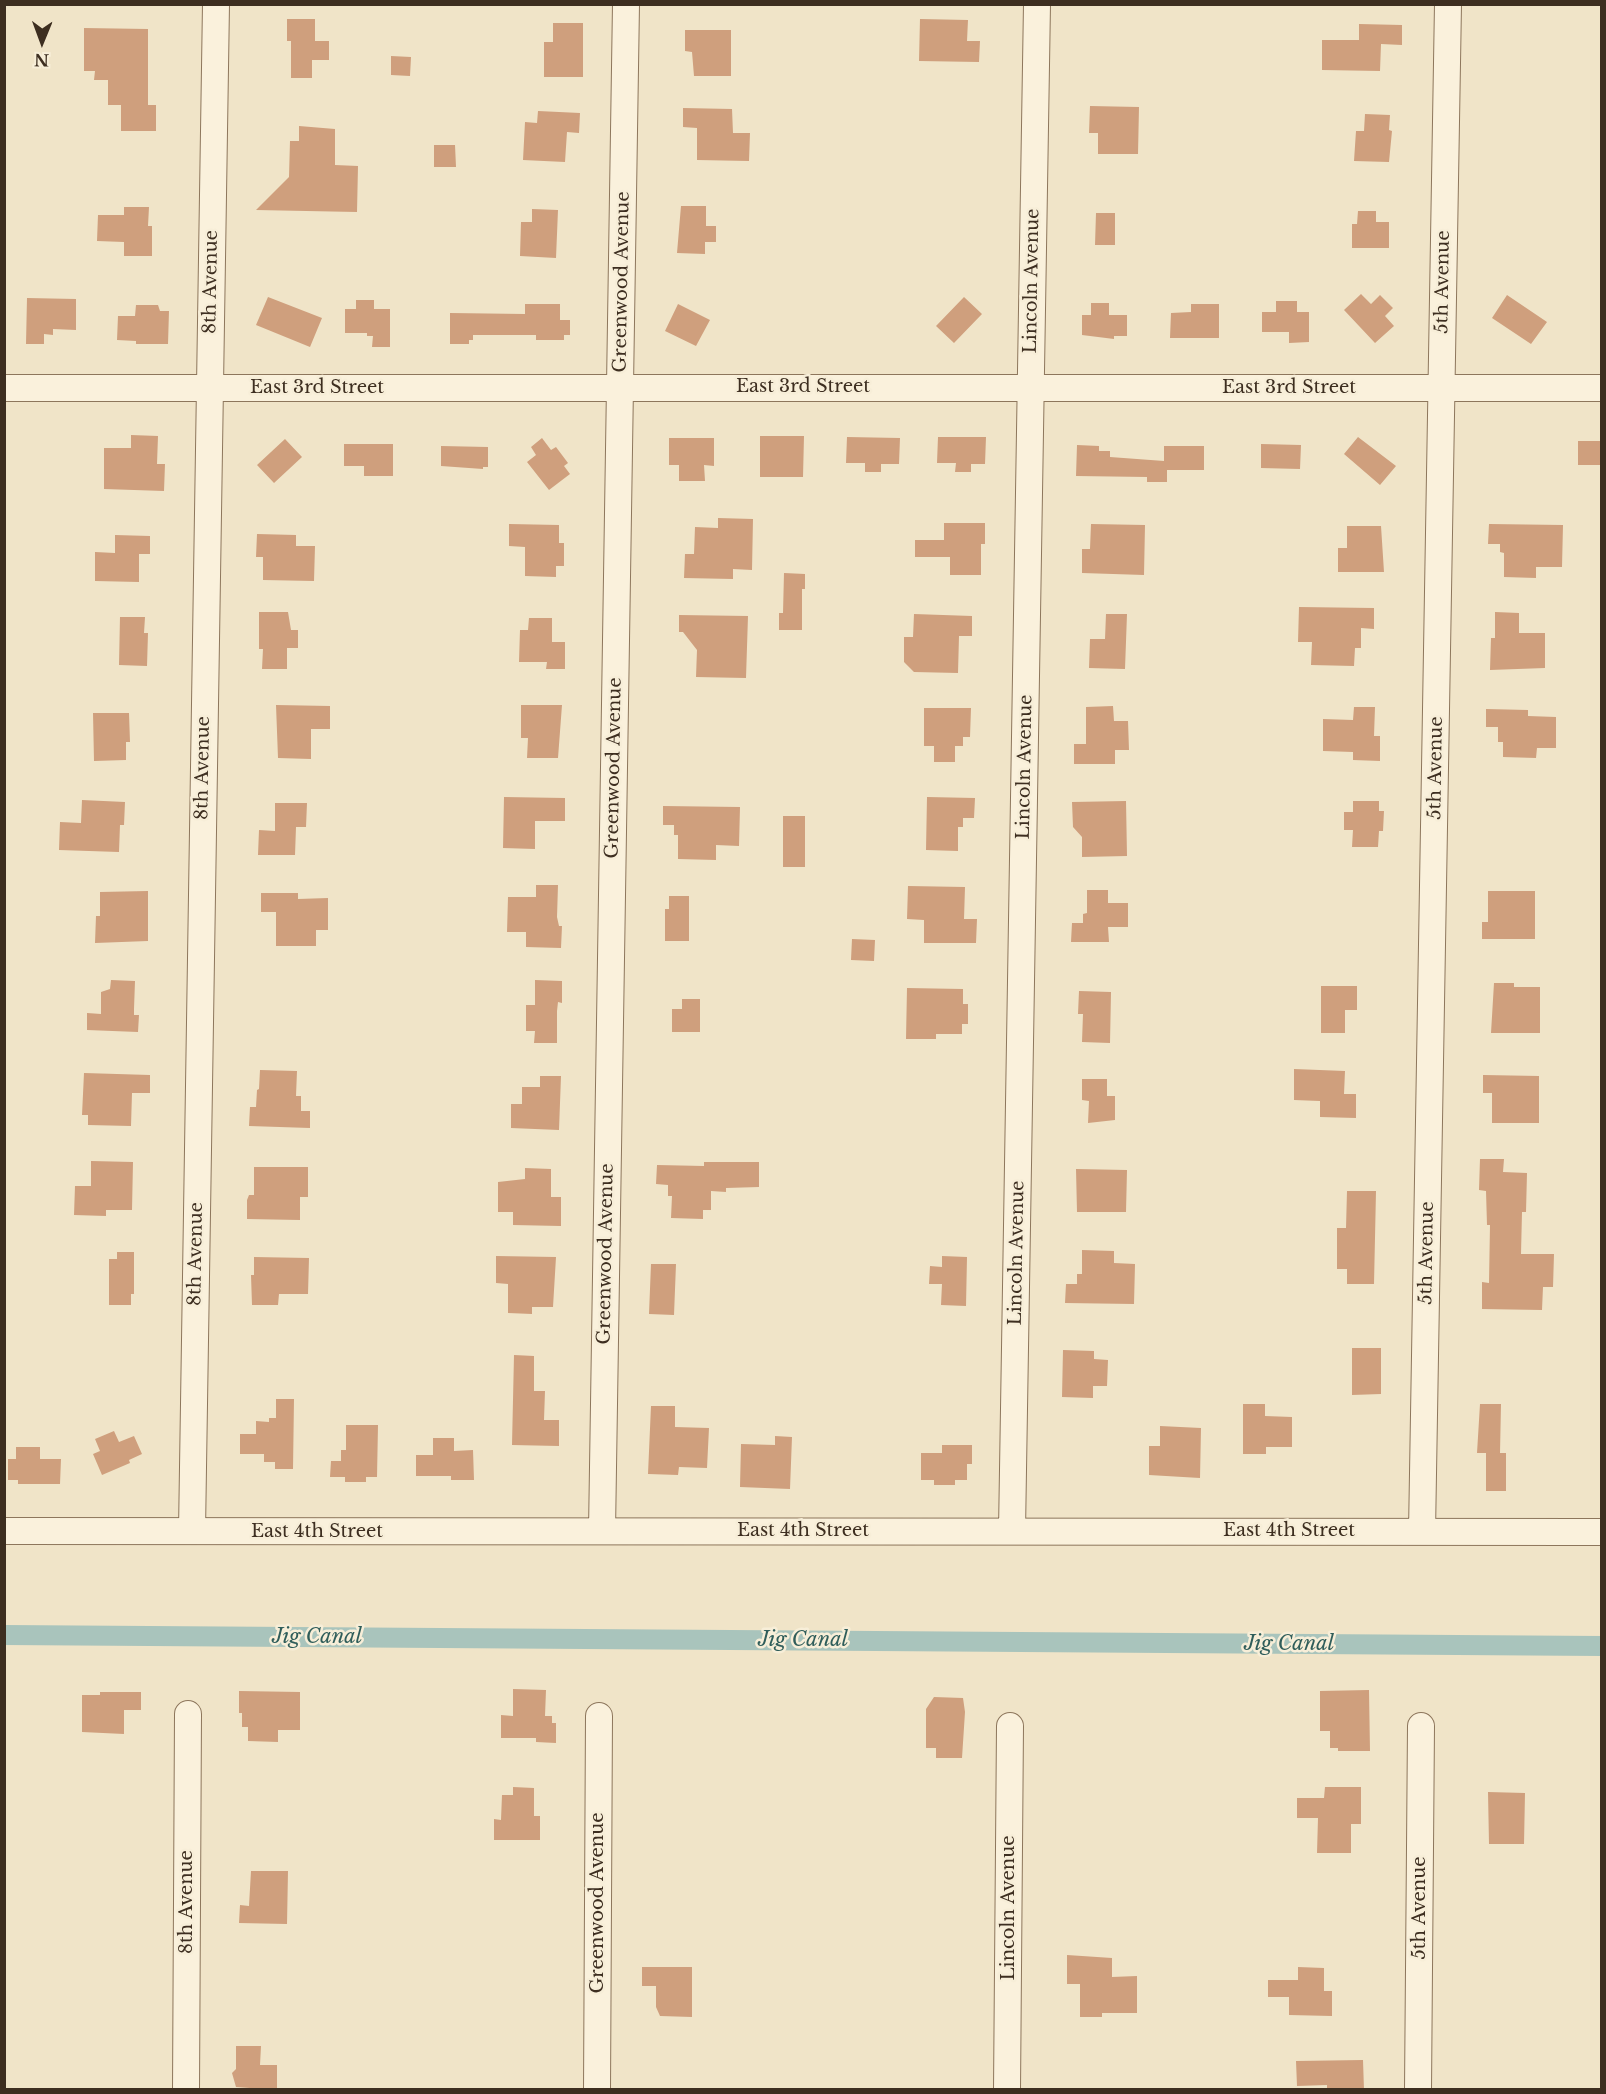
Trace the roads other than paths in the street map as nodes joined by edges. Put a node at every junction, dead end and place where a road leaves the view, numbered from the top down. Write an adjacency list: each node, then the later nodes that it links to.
1 (216, 4): 6 (street, 8th Avenue)
2 (626, 4): 7 (street, Greenwood Avenue)
3 (1037, 4): 8 (street, Lincoln Avenue)
4 (1448, 4): 9 (street, 5th Avenue)
5 (4, 388): 6 (street, East 3rd Street)
6 (209, 388): 7 (street, East 3rd Street); 13 (street, 8th Avenue)
7 (620, 388): 8 (street, East 3rd Street); 14 (street, Greenwood Avenue)
8 (1032, 388): 9 (street, East 3rd Street); 11 (street, Lincoln Avenue)
9 (1442, 388): 10 (street, East 3rd Street); 15 (street, 5th Avenue)
10 (1602, 388)
11 (1012, 1530): 14 (street, East 4th Street); 15 (street, East 4th Street)
12 (4, 1531): 13 (street, East 4th Street)
13 (192, 1531): 14 (street, East 4th Street)
14 (602, 1531)
15 (1422, 1531): 16 (street, East 4th Street)
16 (1602, 1532)
17 (188, 1714): 21 (street, 8th Avenue)
18 (599, 1716): 22 (street, Greenwood Avenue)
19 (1010, 1726): 23 (street, Lincoln Avenue)
20 (1421, 1726): 24 (street, 5th Avenue)
21 (186, 2090)
22 (597, 2090)
23 (1007, 2090)
24 (1418, 2090)

